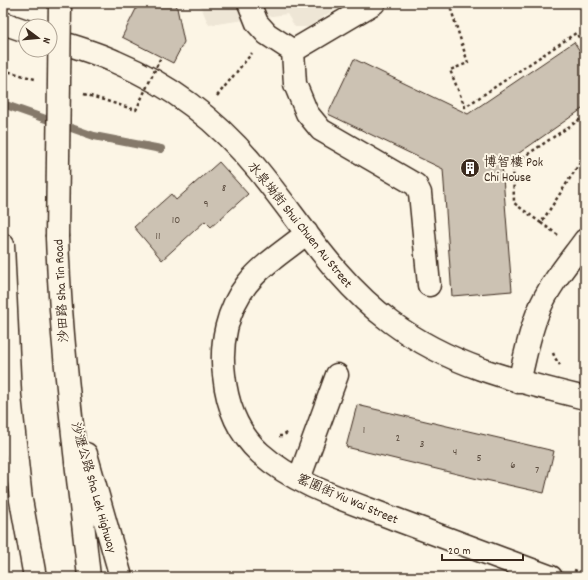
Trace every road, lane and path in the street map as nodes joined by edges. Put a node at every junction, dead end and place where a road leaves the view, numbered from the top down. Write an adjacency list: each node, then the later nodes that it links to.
1 (60, 3): 28 (main road, 沙田路 Sha Tin Road, bridge)
2 (249, 3): 9 (main road)
3 (374, 3): 9 (main road)
4 (449, 3): 8 (path)
5 (3, 23): 6 (main road)
6 (18, 28)
7 (58, 41): 21 (main road, 水泉坳街 Shui Chuen Au Street)
8 (585, 46)
9 (293, 51): 25 (main road)
10 (161, 57): 15 (path, bridge)
11 (3, 70): 13 (path, bridge)
12 (239, 70): 17 (path)
13 (40, 81)
14 (137, 91): 16 (path)
15 (77, 92)
16 (151, 96)
17 (217, 96)
18 (585, 116): 20 (path)
19 (585, 155): 20 (path)
20 (541, 223): 22 (path)
21 (307, 233): 27 (main road, 水泉坳街 Shui Chuen Au Street); 32 (main road, 窰圍街 Yiu Wai Street)
22 (562, 238)
23 (585, 240): 27 (main road)
24 (3, 245): 35 (main road)
25 (429, 285)
26 (337, 375): 30 (main road)
27 (519, 382): 29 (main road, 水泉坳街 Shui Chuen Au Street)
28 (69, 397): 36 (main road, 沙田路 Sha Tin Road); 37 (main road, 沙瀝公路 Sha Lek Highway)
29 (585, 398)
30 (316, 433): 31 (path); 32 (main road)
31 (275, 435)
32 (299, 479): 38 (main road, 窰圍街 Yiu Wai Street)
33 (572, 569): 34 (path)
34 (585, 574)
35 (35, 577)
36 (90, 577)
37 (121, 577)
38 (551, 577)

